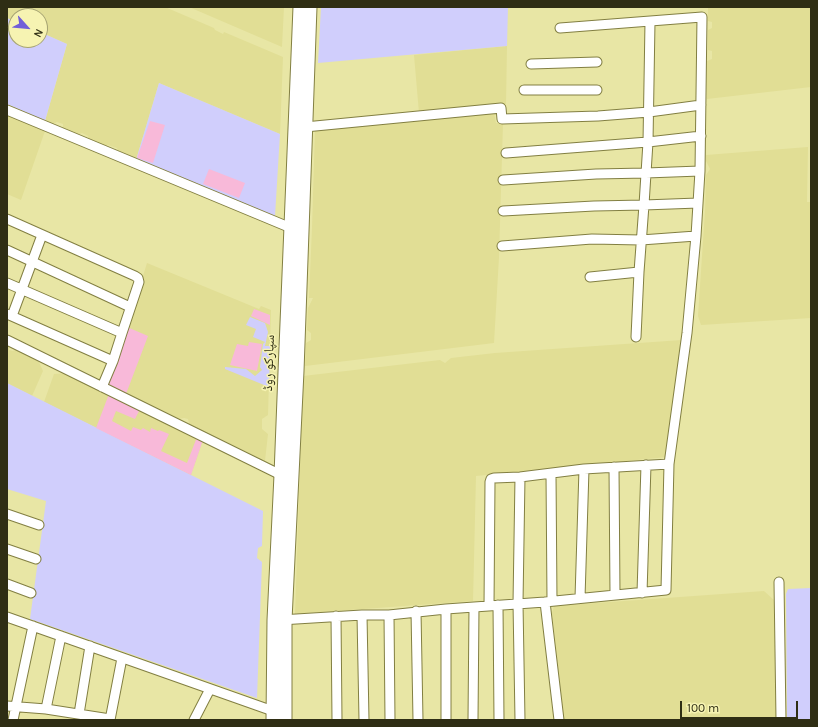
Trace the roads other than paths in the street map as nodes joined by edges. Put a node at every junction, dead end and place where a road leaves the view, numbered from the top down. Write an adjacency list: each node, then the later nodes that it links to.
1 (300, 7): 23 (street, سپارکو روڈ)
2 (310, 7): 12 (street, سپارکو روڈ)
3 (650, 22): 4 (street); 9 (street); 11 (street)
4 (560, 28)
5 (597, 62): 6 (street)
6 (531, 64)
7 (524, 90): 8 (street)
8 (597, 90)
9 (701, 106): 11 (street); 13 (street)
10 (7, 110): 23 (street)
11 (649, 112): 12 (street); 14 (street)
12 (306, 127): 68 (street, سپارکو روڈ)
13 (701, 136): 14 (street); 16 (street)
14 (648, 142): 15 (street); 17 (street)
15 (506, 153)
16 (700, 171): 17 (street); 19 (street)
17 (646, 173): 18 (street); 20 (street)
18 (503, 180)
19 (698, 203): 20 (street); 25 (street)
20 (644, 205): 21 (street); 26 (street)
21 (504, 211)
22 (7, 219): 24 (street)
23 (291, 228): 46 (street, سپارکو روڈ)
24 (42, 235): 29 (street); 34 (street)
25 (696, 236): 26 (street); 41 (street)
26 (641, 240): 27 (street); 30 (street)
27 (502, 246)
28 (7, 250): 29 (street)
29 (32, 262): 33 (street); 34 (street)
30 (639, 272): 31 (street); 37 (street)
31 (590, 277)
32 (7, 283): 33 (street)
33 (22, 290): 35 (street); 36 (street)
34 (130, 307): 36 (street)
35 (10, 315): 39 (street)
36 (122, 333): 39 (street)
37 (636, 337)
38 (7, 340): 40 (street)
39 (112, 361): 40 (street)
40 (102, 387): 46 (street)
41 (669, 464): 42 (street); 55 (street)
42 (646, 465): 43 (street); 55 (street)
43 (614, 467): 44 (street); 56 (street)
44 (584, 469): 45 (street); 57 (street)
45 (551, 474): 47 (street); 58 (street)
46 (282, 475): 68 (street, سپارکو روڈ)
47 (520, 477): 59 (street); 60 (street)
48 (7, 514): 49 (street)
49 (39, 524)
50 (7, 549): 51 (street)
51 (36, 559)
52 (779, 582): 91 (street)
53 (7, 584): 54 (street)
54 (31, 593)
55 (642, 593): 56 (street)
56 (615, 595): 57 (street)
57 (580, 598): 58 (street)
58 (548, 601): 59 (street); 90 (street)
59 (518, 603): 60 (street); 89 (street)
60 (493, 606): 61 (street); 88 (street)
61 (474, 607): 62 (street); 87 (street)
62 (446, 609): 63 (street); 86 (street)
63 (416, 611): 65 (street); 85 (street)
64 (362, 615): 65 (street); 66 (street); 83 (street)
65 (389, 615): 84 (street)
66 (336, 616): 68 (street); 82 (street)
67 (7, 617): 69 (street)
68 (279, 620): 77 (street, سپارکو روڈ); 81 (street, سپارکو روڈ)
69 (33, 626): 70 (street); 74 (street)
70 (61, 636): 71 (street); 75 (street)
71 (90, 646): 72 (street); 76 (street)
72 (122, 658): 73 (street); 78 (street)
73 (210, 689): 77 (street); 80 (street)
74 (11, 706): 75 (street); 79 (street)
75 (46, 709): 76 (street)
76 (79, 714): 78 (street)
77 (273, 715)
78 (110, 719)
79 (12, 720)
80 (194, 720)
81 (285, 720)
82 (337, 720)
83 (364, 720)
84 (390, 720)
85 (418, 720)
86 (446, 720)
87 (473, 720)
88 (499, 720)
89 (520, 720)
90 (558, 720)
91 (781, 720)

